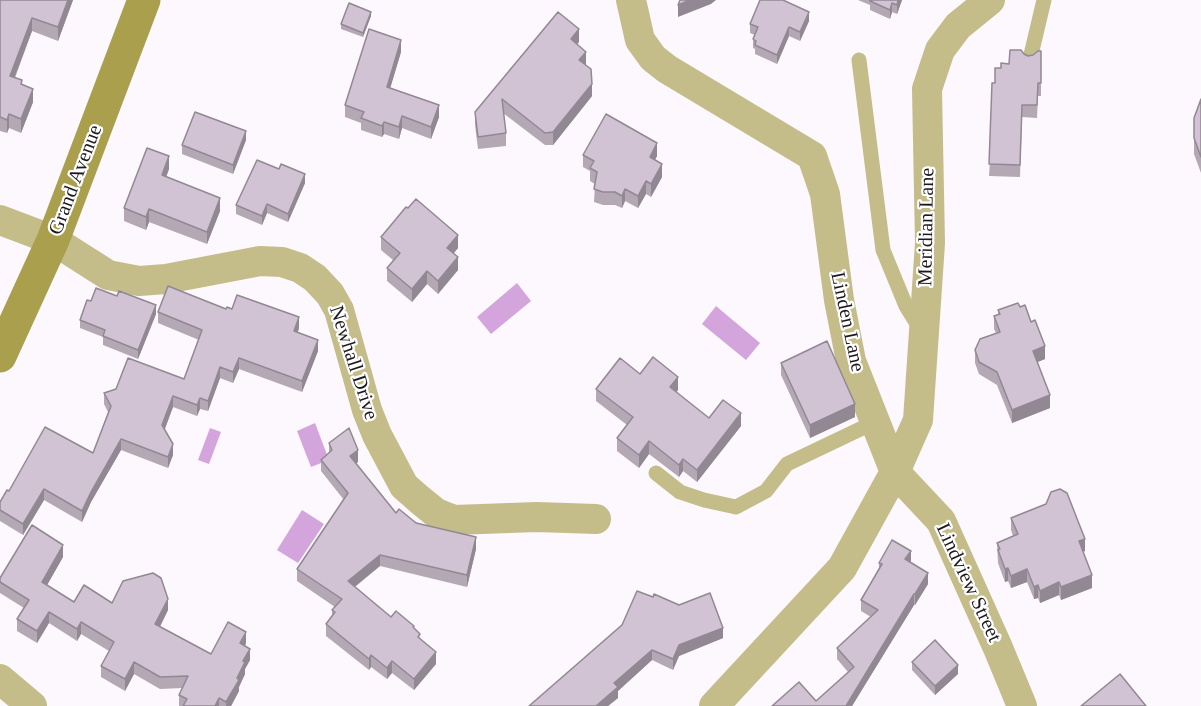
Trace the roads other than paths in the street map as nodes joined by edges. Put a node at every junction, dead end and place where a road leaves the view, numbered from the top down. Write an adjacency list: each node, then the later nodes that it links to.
1 (144, 0): 8 (street, Grand Avenue)
2 (631, 0): 11 (street, Linden Lane)
3 (990, 0): 9 (street, Meridian Lane)
4 (1044, 0): 5 (lane)
5 (1030, 59)
6 (859, 60): 9 (lane)
7 (0, 220): 8 (street, Newhall Drive)
8 (53, 240): 10 (street, Grand Avenue); 14 (street, Newhall Drive)
9 (924, 335): 12 (street, Meridian Lane)
10 (0, 356)
11 (875, 422): 12 (street, Linden Lane); 13 (lane)
12 (895, 472): 17 (street); 18 (street, Lindview Street)
13 (656, 473)
14 (596, 519)
15 (0, 680): 16 (street)
16 (32, 706)
17 (714, 706)
18 (1022, 706)

